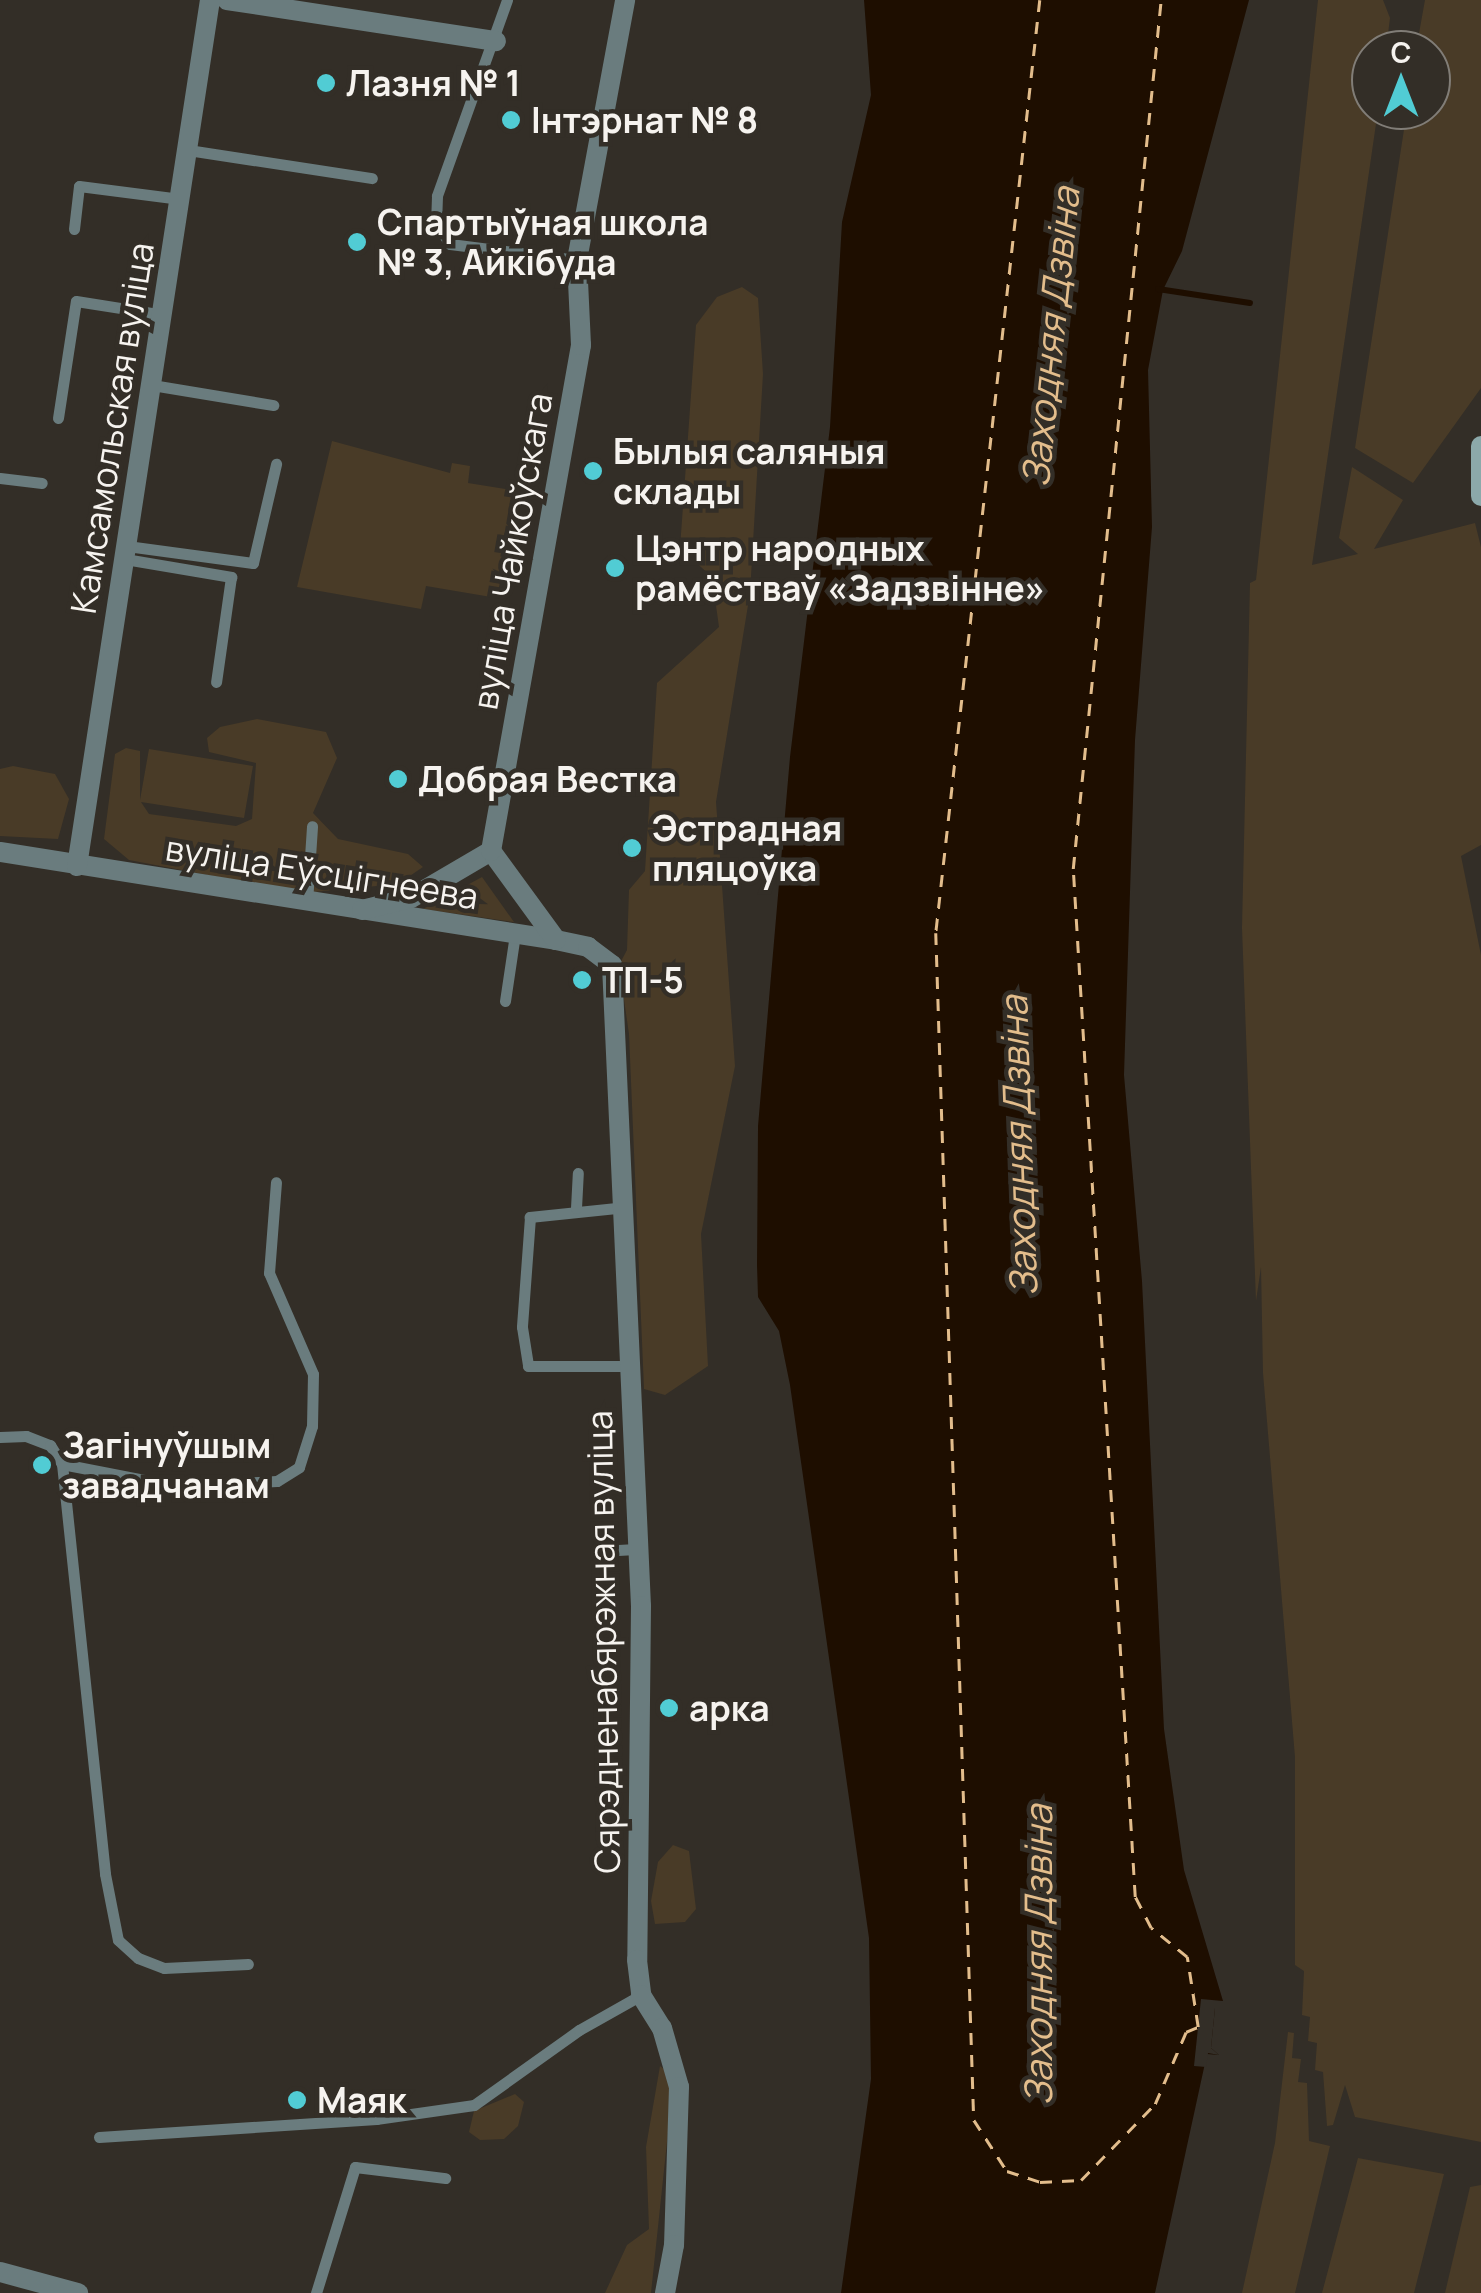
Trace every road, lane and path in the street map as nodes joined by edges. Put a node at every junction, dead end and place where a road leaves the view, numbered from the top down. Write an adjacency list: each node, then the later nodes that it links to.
1 (210, 0): 6 (street, Камсамольская вуліца)
2 (227, 0): 5 (street)
3 (508, 0): 5 (lane)
4 (625, 0): 10 (street, вуліца Чайкоўскага)
5 (496, 42): 10 (lane)
6 (188, 150): 7 (lane); 8 (street, Камсамольская вуліца)
7 (372, 178)
8 (180, 199): 9 (lane); 11 (street, Камсамольская вуліца)
9 (74, 229)
10 (577, 260): 23 (street, вуліца Чайкоўскага)
11 (164, 315): 12 (street, Камсамольская вуліца); 14 (lane)
12 (152, 385): 13 (lane); 20 (street, Камсамольская вуліца)
13 (273, 406)
14 (58, 418)
15 (1481, 446): 19 (street)
16 (276, 464): 20 (lane)
17 (0, 478): 18 (lane)
18 (42, 483)
19 (1481, 496)
20 (126, 552): 21 (lane); 25 (street, Камсамольская вуліца)
21 (216, 682)
22 (312, 826): 26 (lane)
23 (491, 851): 27 (street); 29 (street)
24 (0, 852): 25 (street, вуліца Еўсцігнеева)
25 (77, 866): 26 (street, вуліца Еўсцігнеева)
26 (306, 905): 27 (street, вуліца Еўсцігнеева)
27 (351, 912): 28 (street, вуліца Еўсцігнеева)
28 (515, 934): 29 (street, вуліца Еўсцігнеева); 31 (lane)
29 (556, 940): 30 (street, вуліца Еўсцігнеева)
30 (616, 981): 35 (street, Сярэдненабярэжная вуліца)
31 (505, 1001)
32 (578, 1173): 34 (lane)
33 (276, 1182): 38 (lane)
34 (576, 1208): 35 (lane); 36 (lane)
35 (626, 1208): 36 (street, Сярэдненабярэжная вуліца)
36 (632, 1366): 39 (street, Сярэдненабярэжная вуліца)
37 (0, 1437): 38 (lane)
38 (62, 1464): 41 (lane)
39 (640, 1549): 40 (lane); 42 (street, Сярэдненабярэжная вуліца)
40 (618, 1550)
41 (248, 1964)
42 (641, 1995): 43 (lane); 48 (street, Сярэдненабярэжная вуліца)
43 (99, 2137)
44 (445, 2178): 47 (lane)
45 (0, 2272): 46 (street)
46 (78, 2293)
47 (316, 2293)
48 (666, 2293)

